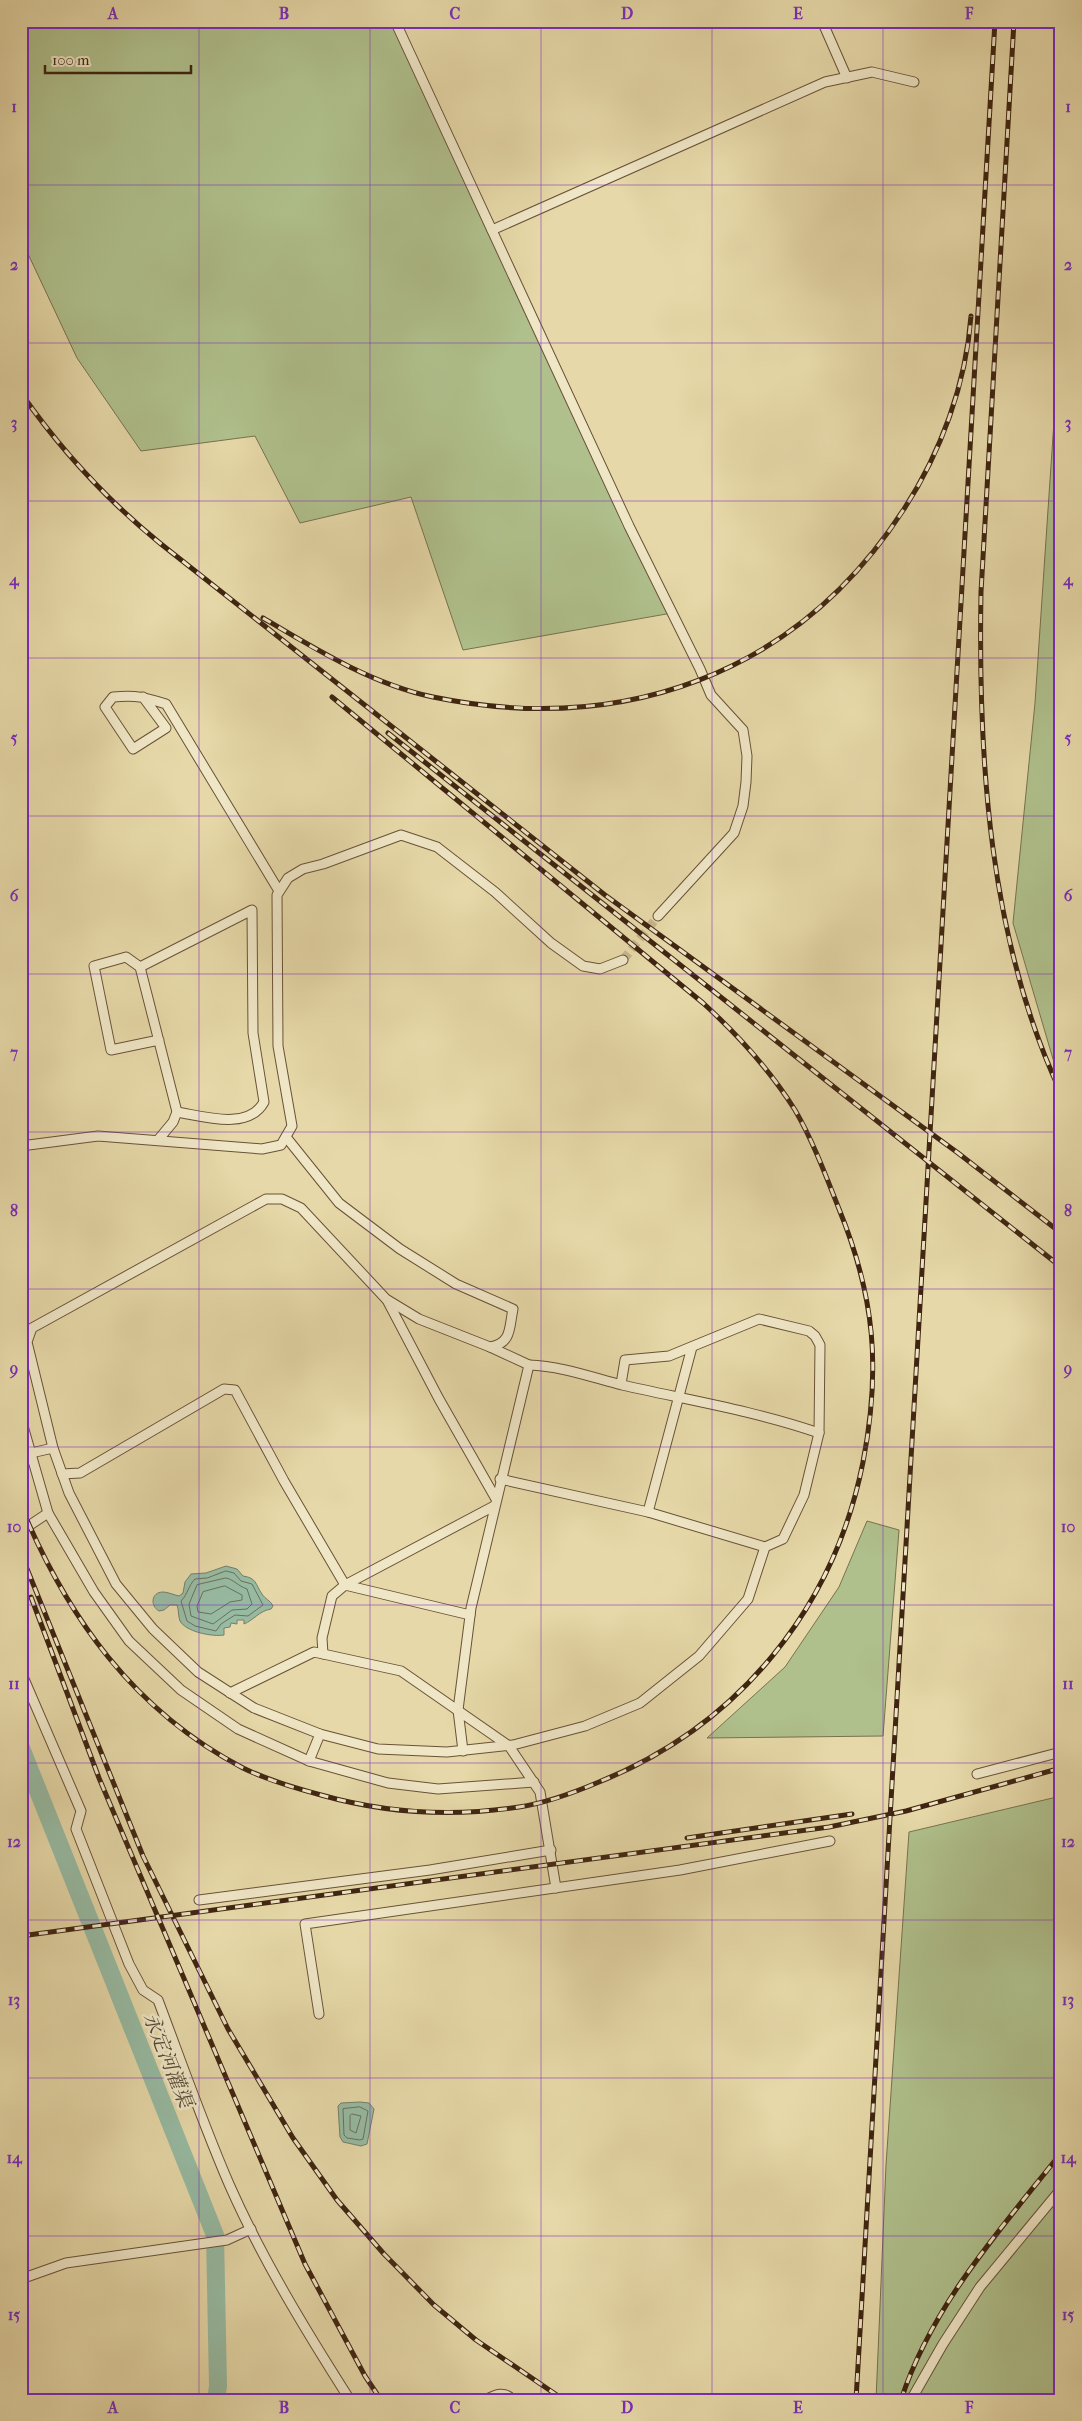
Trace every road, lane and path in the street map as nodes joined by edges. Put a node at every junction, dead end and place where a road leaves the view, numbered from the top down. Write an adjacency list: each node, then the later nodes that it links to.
1 (395, 21): 5 (street)
2 (822, 21): 3 (street)
3 (846, 78): 4 (street); 5 (street)
4 (914, 82)
5 (492, 230): 8 (street)
6 (143, 696): 6 (street); 7 (street)
7 (280, 891): 9 (street); 13 (street)
8 (658, 916)
9 (623, 960)
10 (140, 967): 11 (street); 11 (street); 12 (street)
11 (158, 1040): 12 (street)
12 (177, 1112): 14 (street)
13 (286, 1137): 14 (street); 17 (street)
14 (158, 1140): 15 (street)
15 (21, 1146)
16 (386, 1299): 17 (street); 24 (street); 28 (street)
17 (490, 1347): 19 (street)
18 (692, 1347): 20 (street); 21 (street); 23 (street)
19 (529, 1365): 20 (street); 27 (street)
20 (620, 1384): 21 (street)
21 (678, 1397): 23 (street); 29 (street)
22 (21, 1419): 25 (street)
23 (819, 1433): 32 (street)
24 (53, 1448): 25 (street); 26 (street)
25 (32, 1454): 30 (street)
26 (62, 1474): 33 (street); 37 (street)
27 (500, 1479): 28 (street); 29 (street)
28 (495, 1503): 33 (street); 34 (street)
29 (648, 1512): 32 (street)
30 (48, 1513): 31 (street); 43 (street)
31 (30, 1525)
32 (765, 1547): 40 (street)
33 (346, 1585): 34 (street); 35 (street)
34 (470, 1615): 38 (street)
35 (323, 1654): 37 (street); 38 (street)
36 (21, 1672): 52 (street)
37 (230, 1693): 39 (street)
38 (458, 1710): 40 (street); 41 (street)
39 (320, 1734): 41 (street); 43 (street)
40 (509, 1746): 41 (street); 45 (street)
41 (463, 1751)
42 (1061, 1752): 44 (street)
43 (309, 1760): 45 (street)
44 (976, 1774)
45 (534, 1782): 47 (street)
46 (830, 1841): 48 (street)
47 (550, 1850): 48 (street); 49 (street)
48 (556, 1888): 50 (street)
49 (199, 1900)
50 (319, 2014)
51 (1061, 2189): 57 (street)
52 (251, 2228): 53 (street); 54 (street)
53 (21, 2279)
54 (350, 2400)
55 (484, 2400): 56 (street)
56 (513, 2400)
57 (911, 2400)

